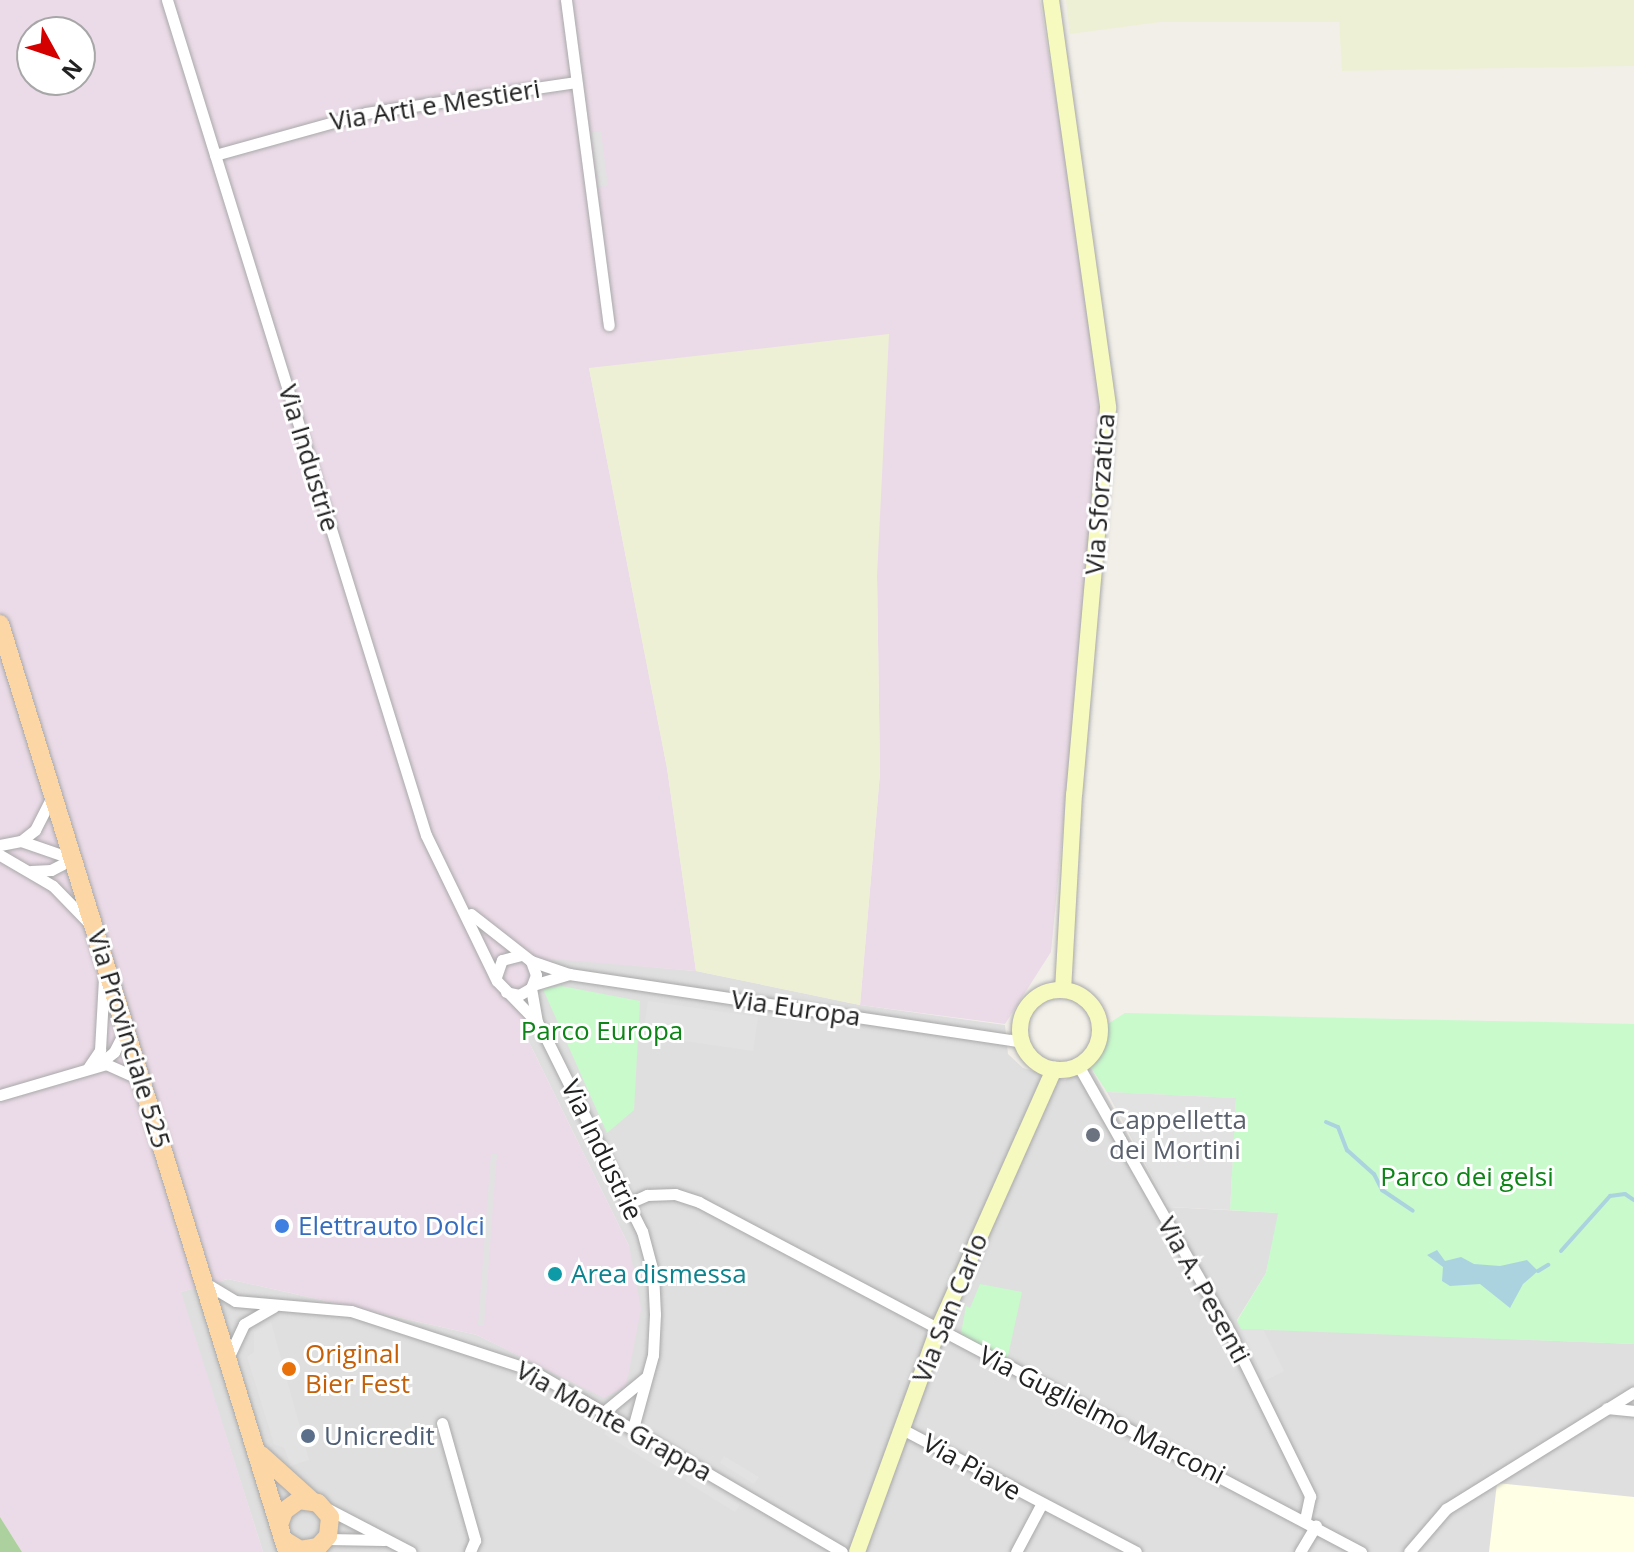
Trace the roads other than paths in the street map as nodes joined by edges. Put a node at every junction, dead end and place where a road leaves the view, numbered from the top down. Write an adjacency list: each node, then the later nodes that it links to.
1 (167, 0): 5 (street, Via Industrie)
2 (566, 0): 4 (street, Via Arti e Mestieri)
3 (1051, 0): 21 (street, Via Sforzatica)
4 (576, 82): 5 (street, Via Arti e Mestieri); 6 (street)
5 (215, 155): 14 (street, Via Industrie)
6 (609, 325)
7 (0, 624): 8 (main road, Via Provinciale 525)
8 (53, 794): 9 (street); 12 (main road, Via Provinciale 525)
9 (21, 841): 10 (street); 12 (street)
10 (0, 845)
11 (0, 855): 13 (street)
12 (73, 859): 13 (street); 15 (main road, Via Provinciale 525)
13 (27, 870): 15 (street)
14 (466, 909): 16 (street, Via Industrie); 19 (street, Via Industrie)
15 (95, 930): 17 (main road, Via Provinciale 525)
16 (526, 958): 18 (street, Via Europa); 19 (street); 20 (street, Via Industrie)
17 (105, 961): 23 (main road, Via Provinciale 525); 26 (street)
18 (569, 974): 20 (street, Via Europa); 24 (street, Via Europa)
19 (499, 986): 20 (street); 22 (street, Via Industrie)
20 (532, 986): 22 (street, Via Industrie)
21 (1063, 990): 24 (street); 25 (street)
22 (537, 1022): 30 (street, Via Industrie)
23 (126, 1028): 26 (street); 28 (main road, Via Provinciale 525)
24 (1022, 1042): 27 (street)
25 (1078, 1065): 27 (street); 46 (street, Via A. Pesenti)
26 (93, 1067): 28 (street); 29 (street)
27 (1054, 1070): 33 (street, Via San Carlo)
28 (142, 1080): 31 (main road, Via Provinciale 525)
29 (0, 1095)
30 (629, 1203): 33 (street, Via Guglielmo Marconi); 35 (street, Via Industrie)
31 (207, 1284): 32 (street); 34 (main road, Via Provinciale 525)
32 (278, 1306): 34 (street); 38 (street, Via Monte Grappa)
33 (938, 1330): 42 (street, Via San Carlo); 46 (street, Via Guglielmo Marconi)
34 (230, 1354): 43 (main road, Via Provinciale 525)
35 (645, 1377): 38 (street); 41 (street, Via Industrie)
36 (1634, 1392): 37 (street)
37 (1607, 1408): 39 (street); 58 (street)
38 (605, 1411): 41 (street, Via Monte Grappa)
39 (1634, 1411)
40 (442, 1423): 51 (street)
41 (633, 1428): 52 (street, Via Monte Grappa)
42 (902, 1429): 45 (street, Via Piave); 53 (street, Via San Carlo)
43 (259, 1453): 44 (main road); 47 (main road, Via Provinciale 525)
44 (316, 1503): 47 (main road); 48 (street); 49 (main road)
45 (1041, 1505): 54 (street, Via Piave); 55 (street, Via Piave)
46 (1310, 1523): 56 (street); 57 (street, Via Guglielmo Marconi)
47 (284, 1539): 49 (main road)
48 (388, 1540): 49 (street); 50 (street)
49 (318, 1547)
50 (411, 1552)
51 (470, 1552)
52 (842, 1552)
53 (857, 1552)
54 (1016, 1552)
55 (1136, 1552)
56 (1300, 1552)
57 (1361, 1552)
58 (1409, 1552)

